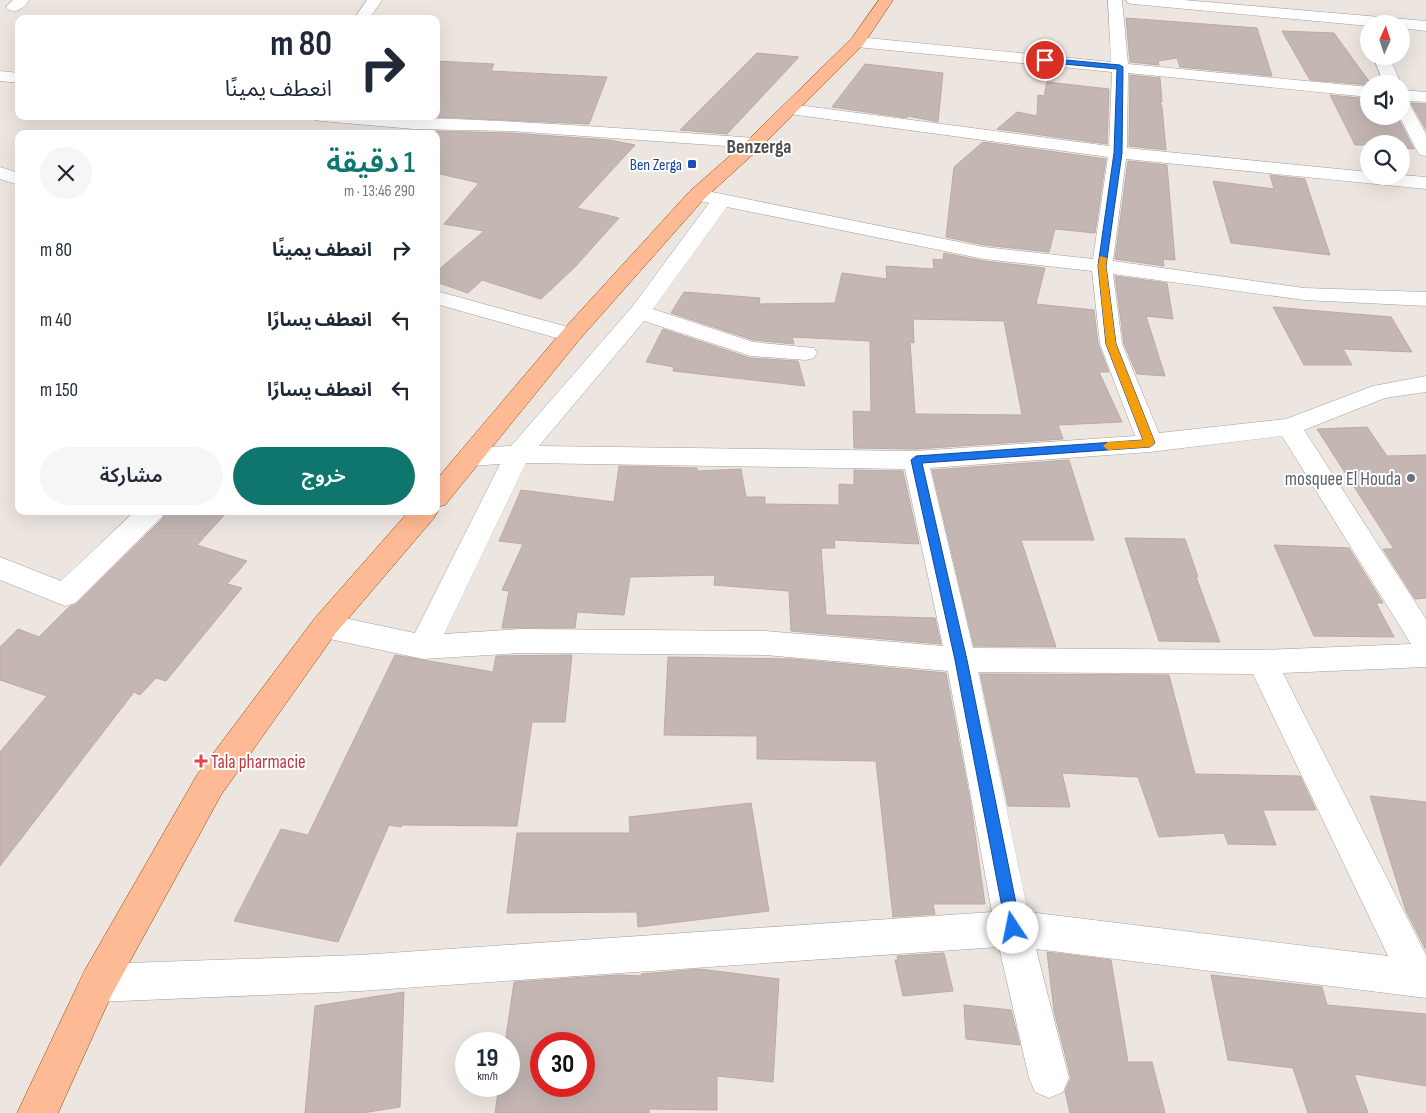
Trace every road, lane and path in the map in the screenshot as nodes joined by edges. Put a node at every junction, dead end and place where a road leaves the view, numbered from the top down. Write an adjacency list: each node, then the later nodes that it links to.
1 (375, 0): 5 (street)
2 (886, 0): 9 (main road)
3 (1115, 0): 10 (street)
4 (1134, 0): 6 (street)
5 (364, 15)
6 (1360, 18)
7 (1410, 24): 8 (street)
8 (1426, 26)
9 (857, 42): 10 (street); 16 (main road)
10 (1120, 67): 13 (street); 21 (street)
11 (0, 76): 12 (street)
12 (15, 78)
13 (1360, 91)
14 (1410, 96): 15 (street)
15 (1426, 97)
16 (790, 109): 19 (main road); 21 (street)
17 (368, 120): 19 (street)
18 (1410, 120): 20 (street)
19 (755, 143): 25 (main road)
20 (1426, 151)
21 (1118, 153): 24 (street); 27 (street)
22 (0, 173): 23 (street)
23 (15, 178)
24 (1426, 183)
25 (697, 195): 26 (street); 31 (main road)
26 (721, 201): 27 (street); 30 (street)
27 (1102, 266): 29 (street); 35 (street)
28 (440, 298): 31 (street)
29 (1426, 299)
30 (640, 312): 32 (street); 36 (street)
31 (571, 335): 37 (main road)
32 (806, 352)
33 (1426, 384): 34 (street)
34 (1289, 427): 35 (street); 44 (street)
35 (1150, 443): 38 (street)
36 (518, 454): 37 (street); 38 (street); 45 (street)
37 (471, 457): 39 (main road)
38 (916, 460): 47 (street)
39 (440, 493)
40 (148, 515): 42 (street)
41 (421, 515): 43 (main road)
42 (0, 568)
43 (325, 626): 45 (street); 51 (main road)
44 (1426, 643)
45 (423, 647): 47 (street)
46 (1426, 655): 48 (street)
47 (961, 660): 48 (street); 49 (street)
48 (1262, 662): 50 (street)
49 (1013, 928): 50 (street); 51 (street); 52 (street)
50 (1421, 977)
51 (98, 983): 53 (main road)
52 (1049, 1078)
53 (37, 1113)

